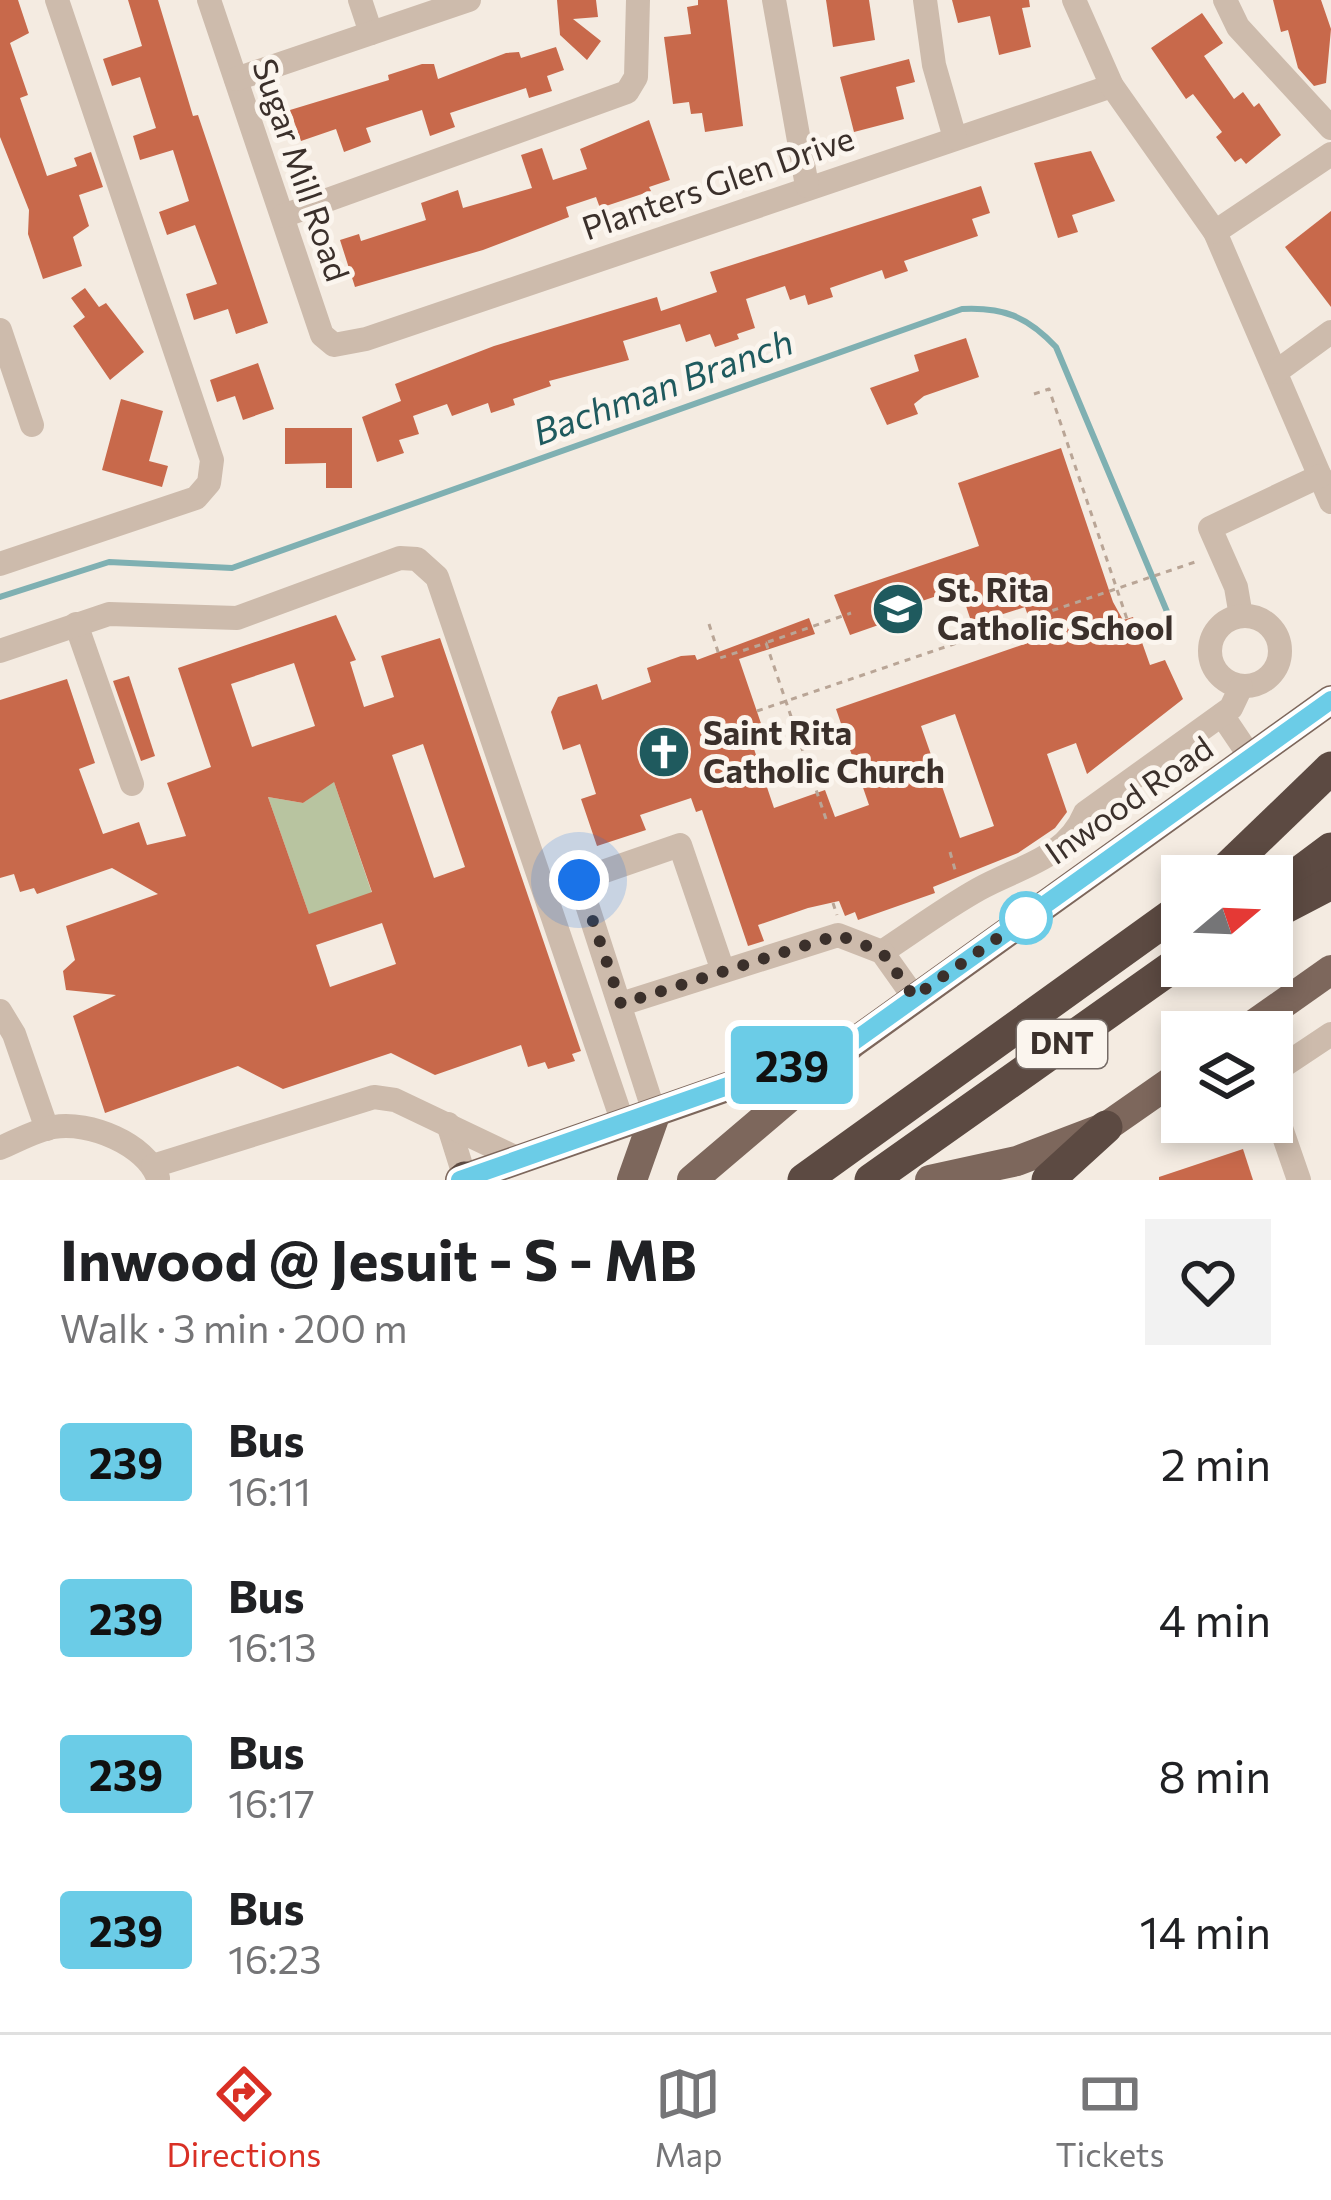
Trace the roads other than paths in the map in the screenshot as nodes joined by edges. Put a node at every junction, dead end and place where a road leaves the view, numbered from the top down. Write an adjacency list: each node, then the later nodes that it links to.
1 (57, 0): 26 (street)
2 (209, 0): 11 (street, Sugar Mill Road)
3 (360, 0): 10 (street)
4 (469, 0): 10 (street)
5 (638, 0): 17 (street)
6 (774, 0): 16 (street)
7 (925, 0): 14 (street)
8 (1074, 0): 12 (street)
9 (1225, 0): 13 (street)
10 (371, 33): 11 (street)
11 (236, 79): 17 (street, Sugar Mill Road)
12 (1112, 86): 14 (street, Planters Glen Drive); 18 (street)
13 (1331, 128)
14 (955, 138): 16 (street, Planters Glen Drive)
15 (1331, 154): 18 (street)
16 (807, 186): 21 (street, Planters Glen Drive)
17 (283, 216): 21 (street, Sugar Mill Road)
18 (1215, 232): 22 (street)
19 (0, 331): 23 (street)
20 (1331, 332): 22 (street)
21 (346, 345)
22 (1276, 372): 24 (street)
23 (32, 425)
24 (1320, 476): 25 (street); 27 (street)
25 (1331, 502)
26 (0, 564)
27 (1240, 616): 30 (street); 30 (street)
28 (76, 624): 29 (street); 35 (street); 60 (street)
29 (0, 651)
30 (1241, 687): 32 (street)
31 (1331, 700): 33 (main road, Inwood Road)
32 (1222, 715): 33 (street); 37 (street)
33 (1251, 758): 41 (main road, Inwood Road)
34 (1331, 768): 39 (highway)
35 (131, 784)
36 (1331, 800): 40 (highway)
37 (1078, 830): 41 (street); 46 (street)
38 (1331, 849): 42 (highway)
39 (1243, 855)
40 (1252, 855)
41 (1104, 863): 50 (main road, Inwood Road)
42 (1293, 877)
43 (1331, 883): 44 (highway)
44 (1293, 903)
45 (1161, 923): 72 (highway, DNT)
46 (882, 952): 48 (street); 50 (street)
47 (1331, 970): 53 (main road)
48 (723, 971): 51 (street); 51 (street)
49 (1161, 975): 73 (highway, DNT)
50 (914, 997): 55 (main road, Inwood Road)
51 (621, 1004): 58 (street)
52 (0, 1011): 63 (street)
53 (1273, 1011)
54 (1331, 1034): 56 (street)
55 (853, 1042): 58 (main road, Inwood Road); 61 (main road, Inwood Road)
56 (1293, 1058)
57 (1161, 1089): 62 (main road)
58 (656, 1114): 60 (main road, Inwood Road); 69 (main road)
59 (448, 1124): 66 (street); 67 (street); 68 (street)
60 (623, 1126): 66 (main road, Inwood Road)
61 (755, 1127): 70 (main road, Inwood Road); 71 (main road)
62 (1106, 1127): 74 (main road); 75 (highway)
63 (47, 1129): 65 (street); 67 (street)
64 (1286, 1143): 76 (street)
65 (0, 1148)
66 (521, 1160): 68 (main road, Inwood Road)
67 (156, 1173)
68 (464, 1179)
69 (632, 1180)
70 (692, 1180)
71 (737, 1180)
72 (805, 1180)
73 (871, 1180)
74 (930, 1180)
75 (1048, 1180)
76 (1299, 1180)

